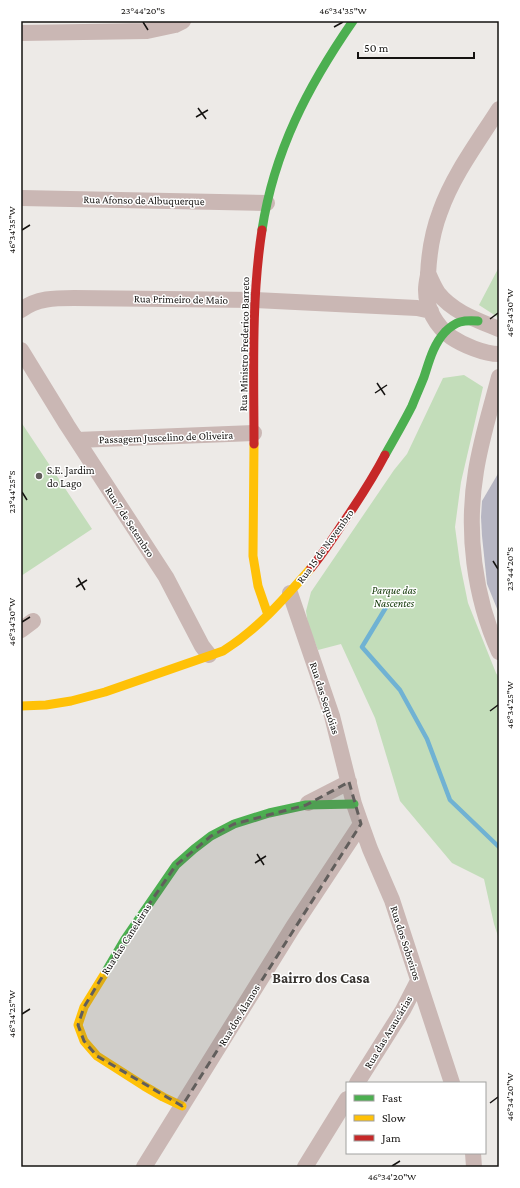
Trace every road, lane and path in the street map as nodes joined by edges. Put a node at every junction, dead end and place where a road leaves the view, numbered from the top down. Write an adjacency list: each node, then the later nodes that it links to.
1 (183, 21): 3 (street)
2 (353, 21): 7 (street, Rua Ministro Frederico Barreto)
3 (69, 26): 4 (street)
4 (21, 33)
5 (499, 109): 8 (street)
6 (21, 198): 7 (street, Rua Afonso de Albuquerque)
7 (267, 203): 9 (street, Rua Ministro Frederico Barreto)
8 (428, 274): 11 (street); 12 (street)
9 (255, 300): 10 (street, Rua Primeiro de Maio); 11 (street, Rua Primeiro de Maio); 20 (street, Rua Ministro Frederico Barreto)
10 (24, 308)
11 (431, 311): 14 (street)
12 (478, 321): 13 (street); 14 (street)
13 (499, 329)
14 (445, 332): 15 (street); 18 (street, Rua 15 de Novembro)
15 (459, 342): 17 (street); 18 (street)
16 (21, 350): 21 (street, Rua 7 de Setembro)
17 (499, 354)
18 (430, 360): 22 (street, Rua 15 de Novembro)
19 (499, 376): 24 (street)
20 (254, 433): 21 (street, Passagem Juscelino de Oliveira); 23 (street, Rua Ministro Frederico Barreto)
21 (77, 440): 25 (street, Rua 7 de Setembro)
22 (290, 593): 23 (street, Rua 15 de Novembro); 27 (street, Rua das Sequóias)
23 (268, 614): 25 (street, Rua 15 de Novembro)
24 (499, 652)
25 (208, 655): 26 (street, Rua 15 de Novembro)
26 (21, 706)
27 (349, 782): 28 (street, Rua das Sequóias); 29 (street, Rua das Caneleiras)
28 (354, 804): 29 (street, Rua das Caneleiras); 30 (street, Rua dos Sobreiros)
29 (306, 805): 35 (street, Rua das Caneleiras)
30 (361, 824): 31 (street, Rua dos Sobreiros); 35 (street, Rua dos Álamos)
31 (418, 981): 32 (street, Rua das Araucárias); 33 (street, Rua dos Sobreiros)
32 (358, 1082)
33 (452, 1082)
34 (346, 1101): 38 (street)
35 (182, 1106): 37 (street, Rua dos Álamos)
36 (473, 1154): 39 (street)
37 (144, 1167)
38 (305, 1167)
39 (474, 1167)

